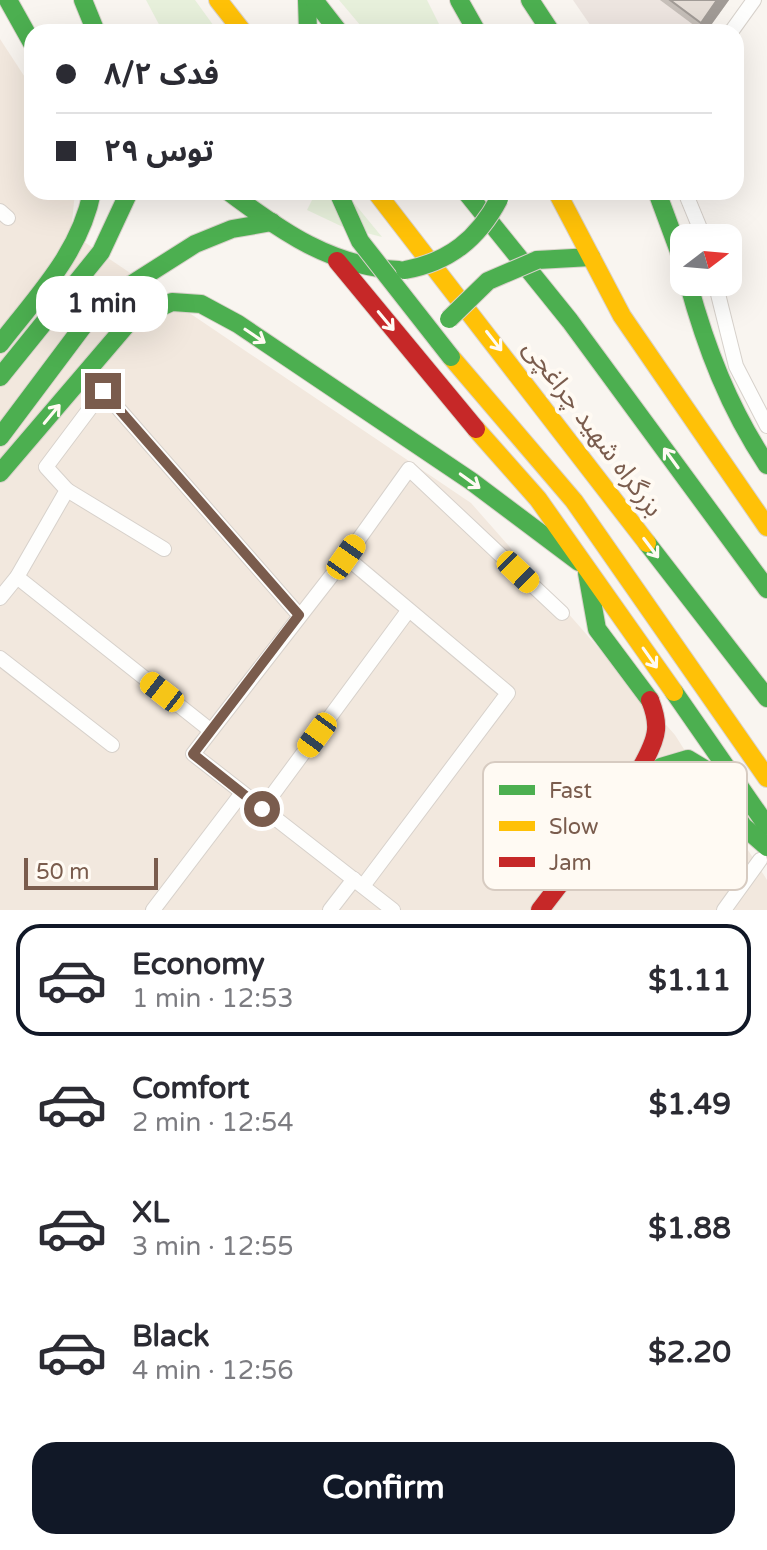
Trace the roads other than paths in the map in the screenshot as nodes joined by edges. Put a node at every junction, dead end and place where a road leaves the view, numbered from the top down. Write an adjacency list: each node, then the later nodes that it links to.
1 (8, 0): 16 (main road)
2 (83, 0): 9 (main road)
3 (218, 0): 10 (main road)
4 (307, 0): 11 (main road)
5 (314, 0): 12 (main road)
6 (459, 0): 13 (main road)
7 (530, 0): 14 (main road)
8 (754, 0): 15 (street)
9 (93, 24)
10 (237, 24)
11 (308, 24)
12 (333, 24)
13 (472, 24)
14 (546, 24)
15 (737, 24)
16 (24, 29)
17 (91, 200): 34 (main road)
18 (126, 200): 36 (main road)
19 (240, 200): 27 (main road)
20 (342, 200): 60 (main road, bridge)
21 (382, 200): 53 (main road, بزرگراه شهید چراغچی, one-way to 53)
22 (472, 200): 47 (main road, بزرگراه شهید چراغچی, one-way to 22)
23 (497, 200): 31 (main road, bridge)
24 (561, 200): 30 (main road)
25 (660, 200): 29 (main road)
26 (688, 200): 28 (street)
27 (272, 222): 31 (main road); 38 (main road)
28 (698, 224)
29 (670, 227)
30 (591, 257): 35 (main road, bridge); 42 (main road)
31 (337, 261): 35 (main road, one-way to 35)
32 (692, 296): 39 (main road)
33 (718, 296): 37 (street)
34 (0, 344)
35 (426, 368): 45 (main road)
36 (0, 377)
37 (767, 426)
38 (0, 437)
39 (767, 465)
40 (0, 473): 45 (main road, one-way to 45)
41 (67, 490): 43 (street); 46 (street); 51 (street)
42 (765, 524)
43 (164, 549)
44 (346, 557): 49 (street); 50 (street); 51 (street)
45 (586, 568): 56 (main road); 59 (main road, one-way to 59)
46 (17, 577): 48 (street); 54 (street)
47 (767, 589)
48 (0, 598)
49 (408, 611): 63 (street); 68 (street)
50 (562, 613)
51 (299, 615): 54 (street)
52 (0, 658): 55 (street)
53 (767, 698)
54 (210, 730): 61 (street)
55 (112, 745)
56 (642, 762)
57 (672, 762): 58 (main road)
58 (697, 762)
59 (723, 762)
60 (767, 778)
61 (242, 793): 63 (street); 71 (street)
62 (747, 797): 64 (main road, one-way to 64)
63 (262, 809): 68 (street)
64 (767, 826)
65 (747, 831): 66 (main road)
66 (764, 854): 67 (street)
67 (747, 878)
68 (358, 882): 72 (street); 73 (street)
69 (555, 890): 74 (main road)
70 (738, 890): 75 (street)
71 (153, 910)
72 (330, 910)
73 (393, 910)
74 (540, 910)
75 (724, 910)

